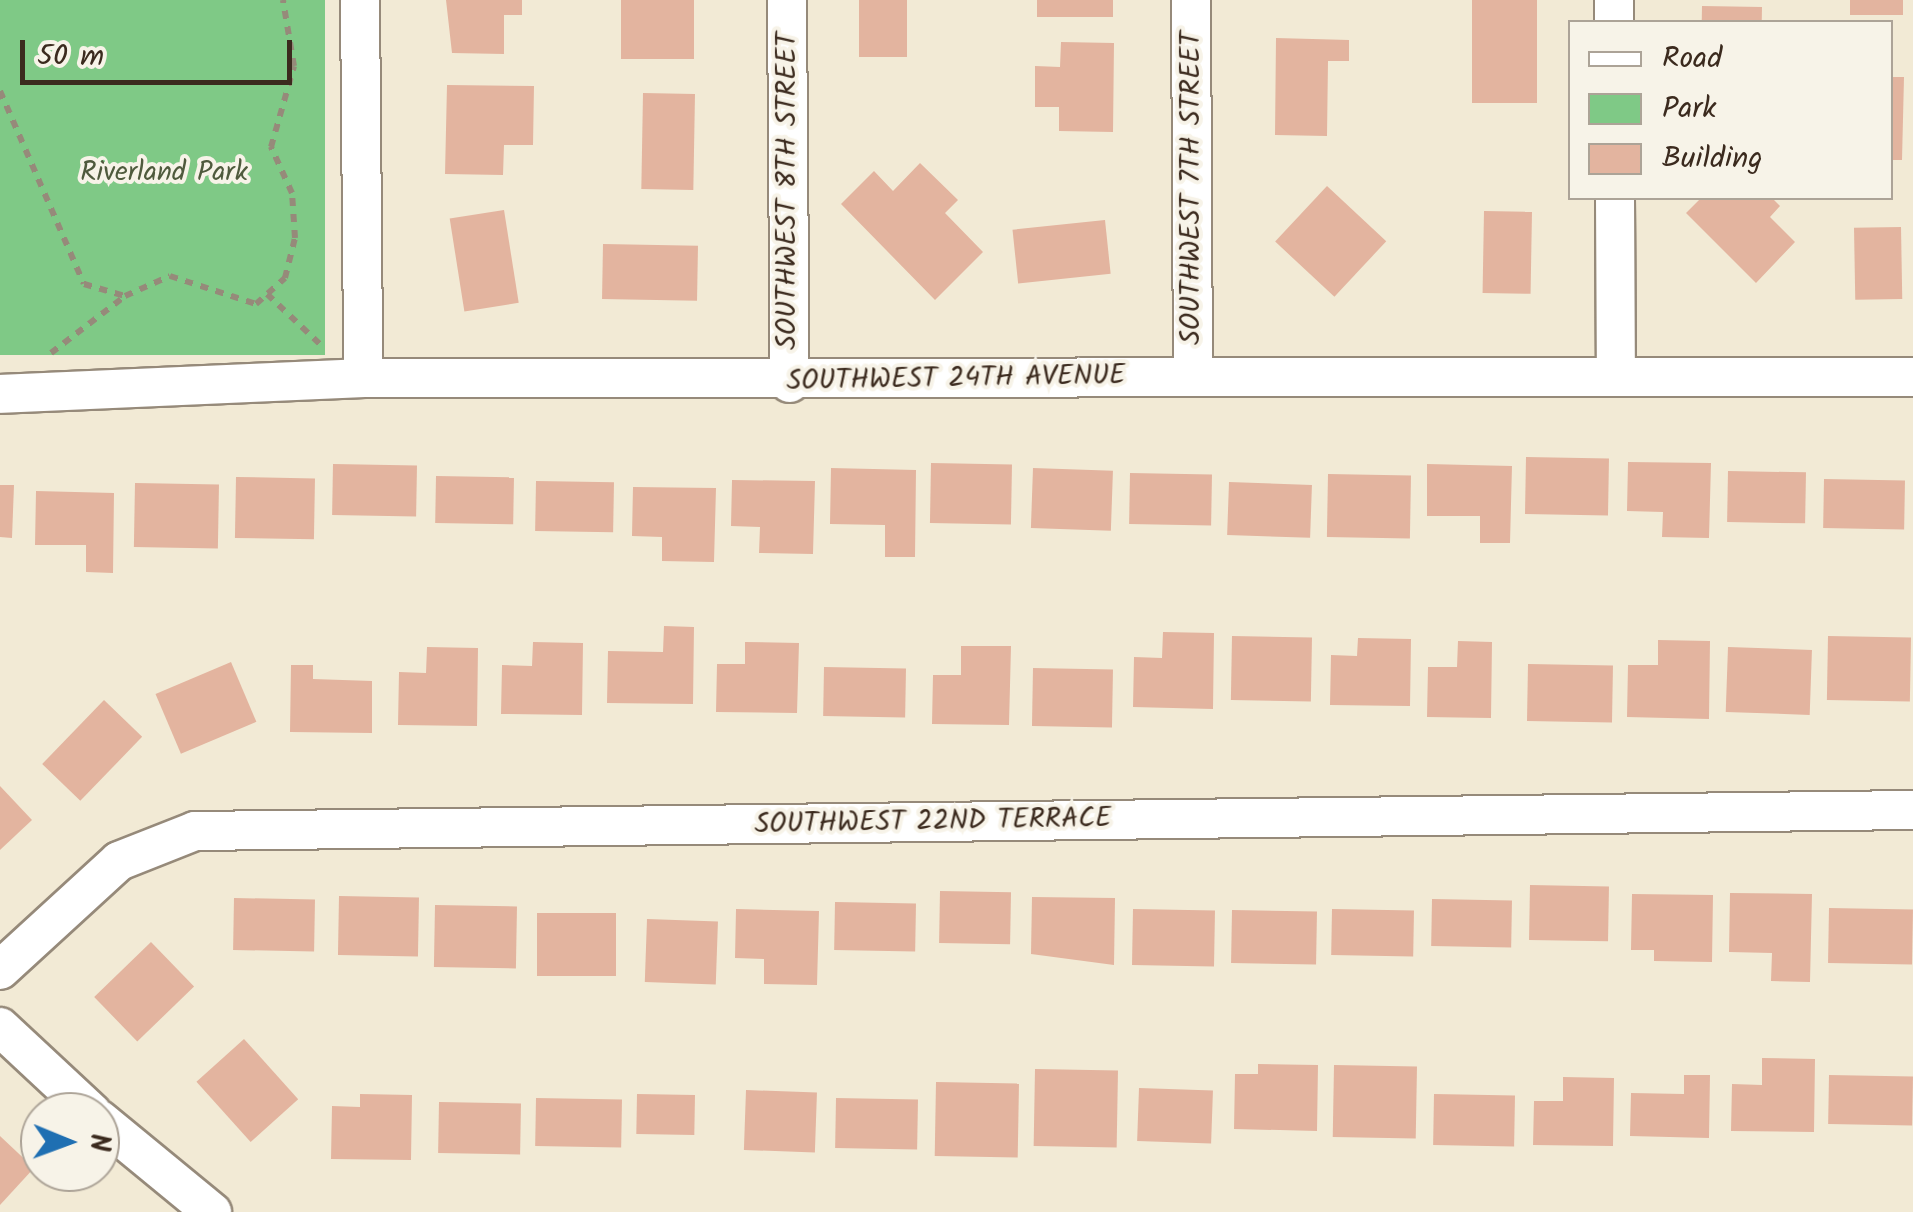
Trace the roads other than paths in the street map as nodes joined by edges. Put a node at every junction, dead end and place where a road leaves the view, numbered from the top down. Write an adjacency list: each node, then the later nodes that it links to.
1 (360, 0): 5 (street)
2 (787, 0): 9 (street, SOUTHWEST 8TH STREET)
3 (1191, 0): 6 (street, SOUTHWEST 7TH STREET)
4 (1615, 200): 7 (street)
5 (348, 367): 9 (street, SOUTHWEST 24TH AVENUE); 10 (street, SOUTHWEST 24TH AVENUE)
6 (1193, 376): 7 (street, SOUTHWEST 24TH AVENUE); 9 (street, SOUTHWEST 24TH AVENUE)
7 (1616, 376): 8 (street, SOUTHWEST 24TH AVENUE)
8 (1913, 377)
9 (790, 382)
10 (0, 394)
11 (1913, 810): 12 (street, SOUTHWEST 22ND TERRACE)
12 (0, 970)
13 (0, 1028): 14 (street)
14 (70, 1092)
15 (120, 1136): 16 (street)
16 (212, 1212)

